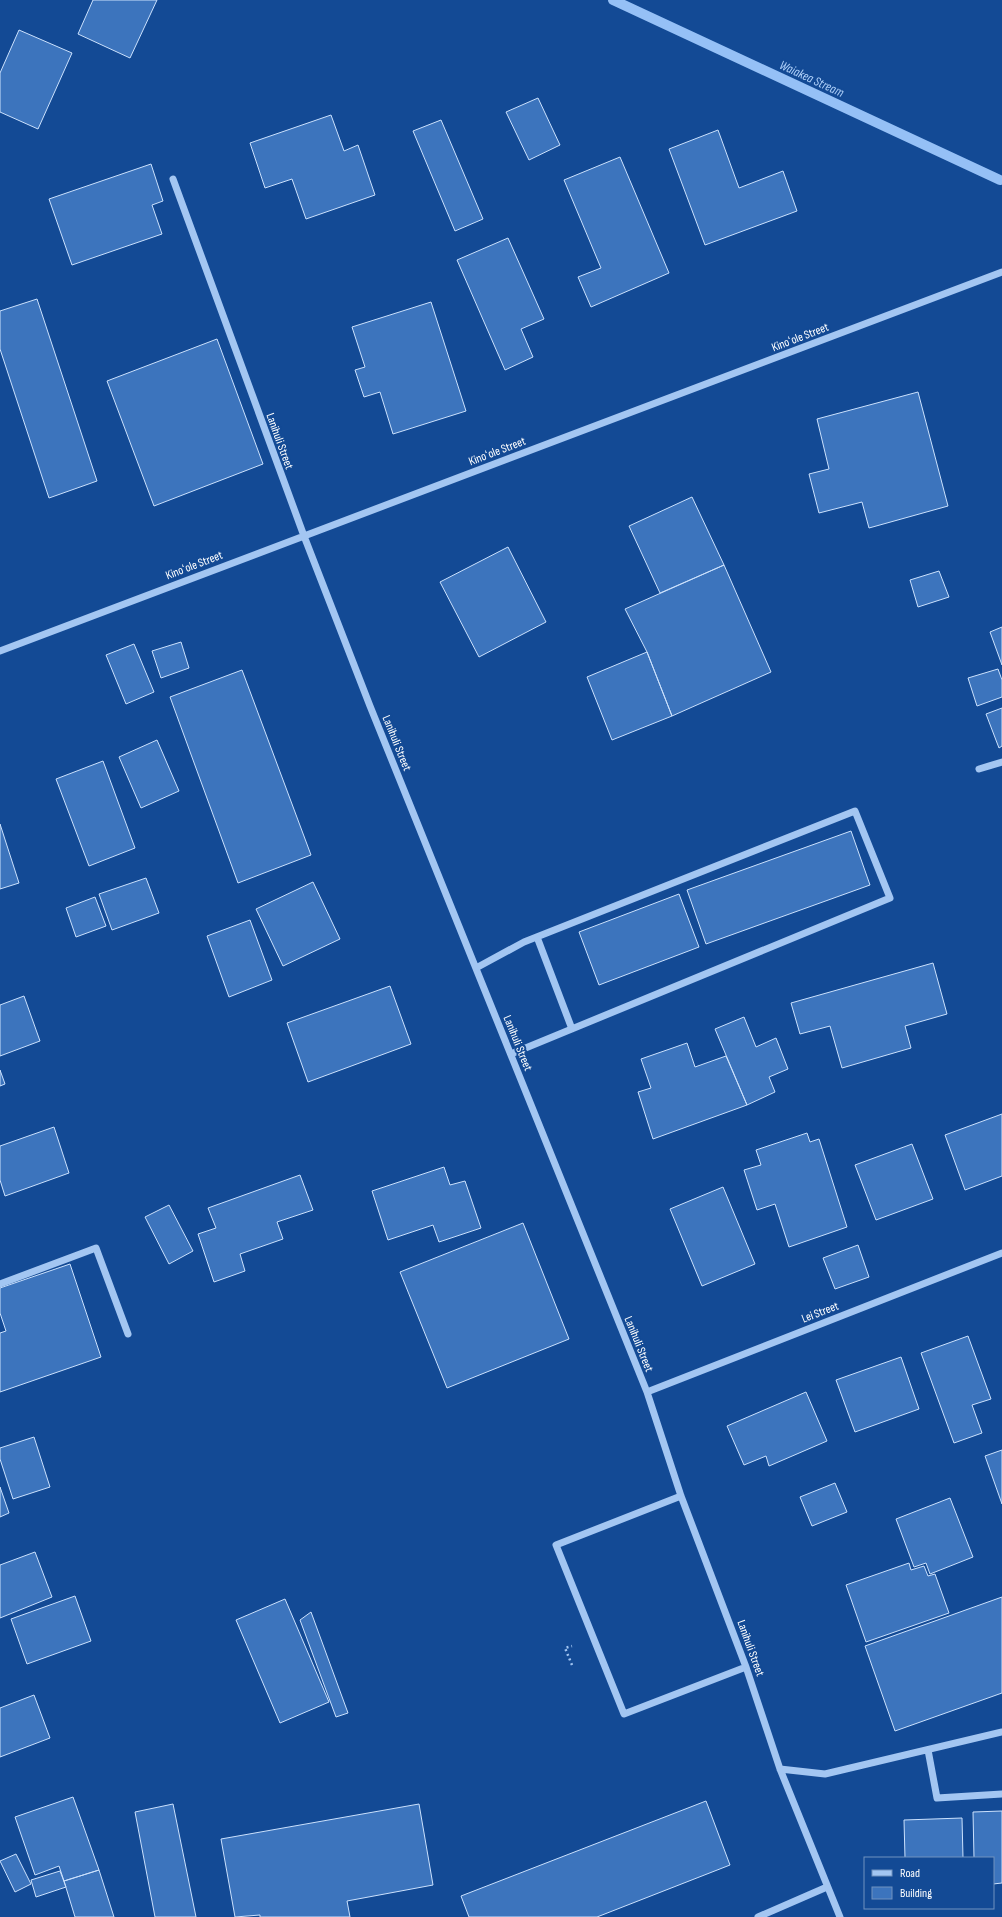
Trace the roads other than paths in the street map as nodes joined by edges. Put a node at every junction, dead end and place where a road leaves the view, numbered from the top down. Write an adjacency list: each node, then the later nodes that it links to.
1 (173, 179): 3 (street, Lanihuli Street)
2 (1002, 272): 3 (street, Kinoʻole Street)
3 (304, 536): 4 (street, Kinoʻole Street); 8 (street, Lanihuli Street)
4 (0, 651)
5 (1002, 762): 6 (street)
6 (979, 769)
7 (537, 937): 8 (street); 9 (street); 9 (street)
8 (476, 968): 10 (street, Lanihuli Street)
9 (572, 1029): 10 (street)
10 (510, 1054): 14 (street, Lanihuli Street)
11 (1002, 1253): 14 (street, Lei Street)
12 (0, 1284): 13 (street)
13 (128, 1334)
14 (647, 1392): 15 (street, Lanihuli Street)
15 (681, 1496): 16 (street, Lanihuli Street); 16 (street)
16 (746, 1667): 19 (street, Lanihuli Street)
17 (1002, 1732): 18 (street)
18 (928, 1750): 19 (street); 20 (street)
19 (780, 1769): 21 (street, Lanihuli Street)
20 (1002, 1794)
21 (826, 1887): 22 (street); 23 (street, Lanihuli Street)
22 (758, 1917)
23 (840, 1917)

